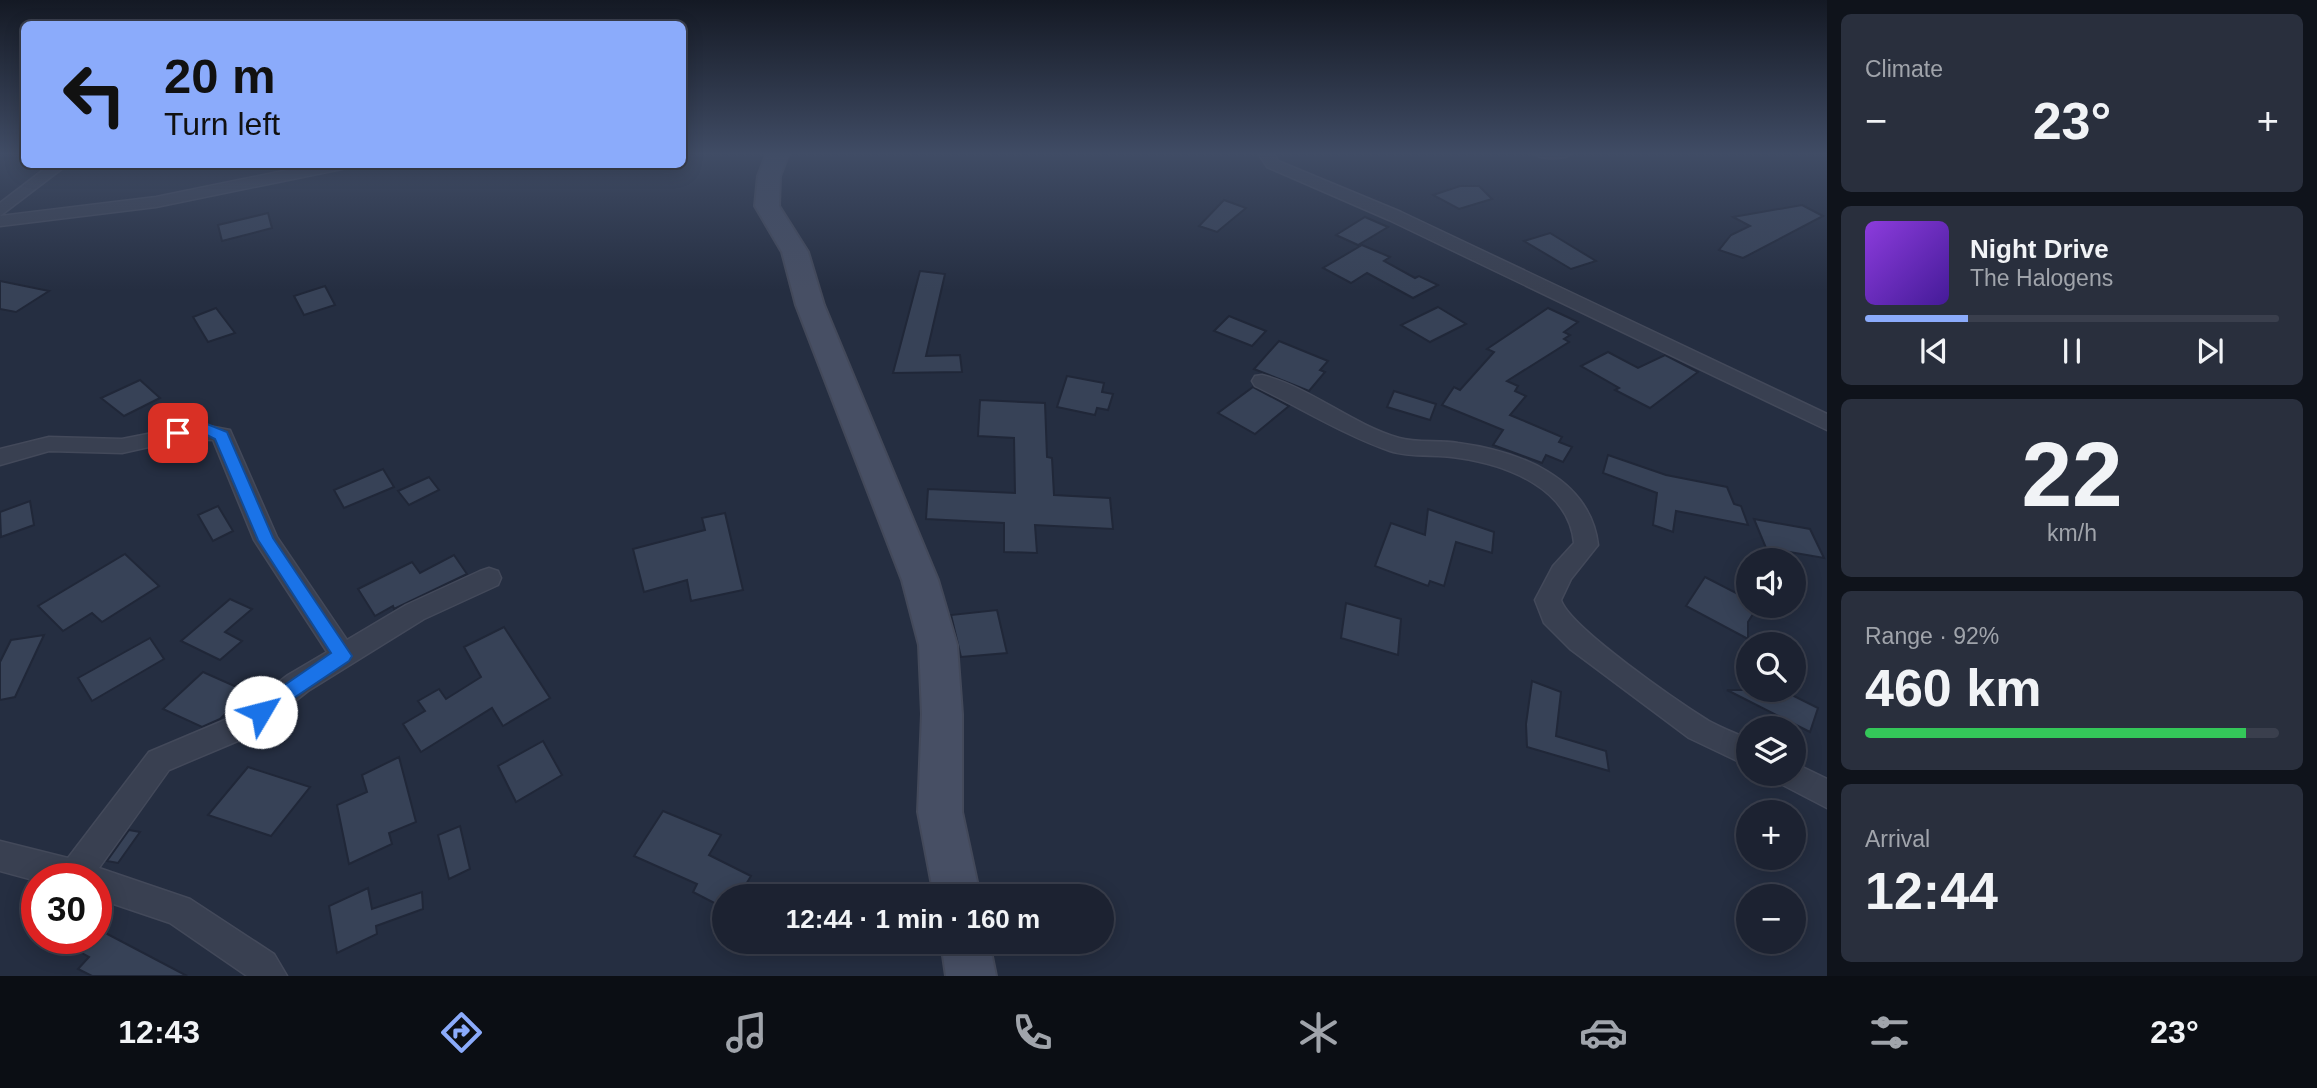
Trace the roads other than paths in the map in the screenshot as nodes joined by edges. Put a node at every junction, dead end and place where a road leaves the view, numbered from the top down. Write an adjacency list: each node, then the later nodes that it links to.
1 (16, 199): 5 (street)
2 (173, 199): 6 (street)
3 (767, 199): 18 (street)
4 (1354, 199): 8 (street)
5 (0, 211)
6 (0, 221)
7 (1262, 381): 12 (street)
8 (1827, 422)
9 (0, 457): 11 (street)
10 (489, 578): 11 (street)
11 (343, 656): 17 (street)
12 (1736, 747)
13 (1806, 783): 14 (street)
14 (1827, 794)
15 (0, 856): 16 (street)
16 (27, 863)
17 (94, 863)
18 (955, 884)
19 (112, 887): 21 (street)
20 (967, 954): 22 (street)
21 (270, 976)
22 (971, 976)

